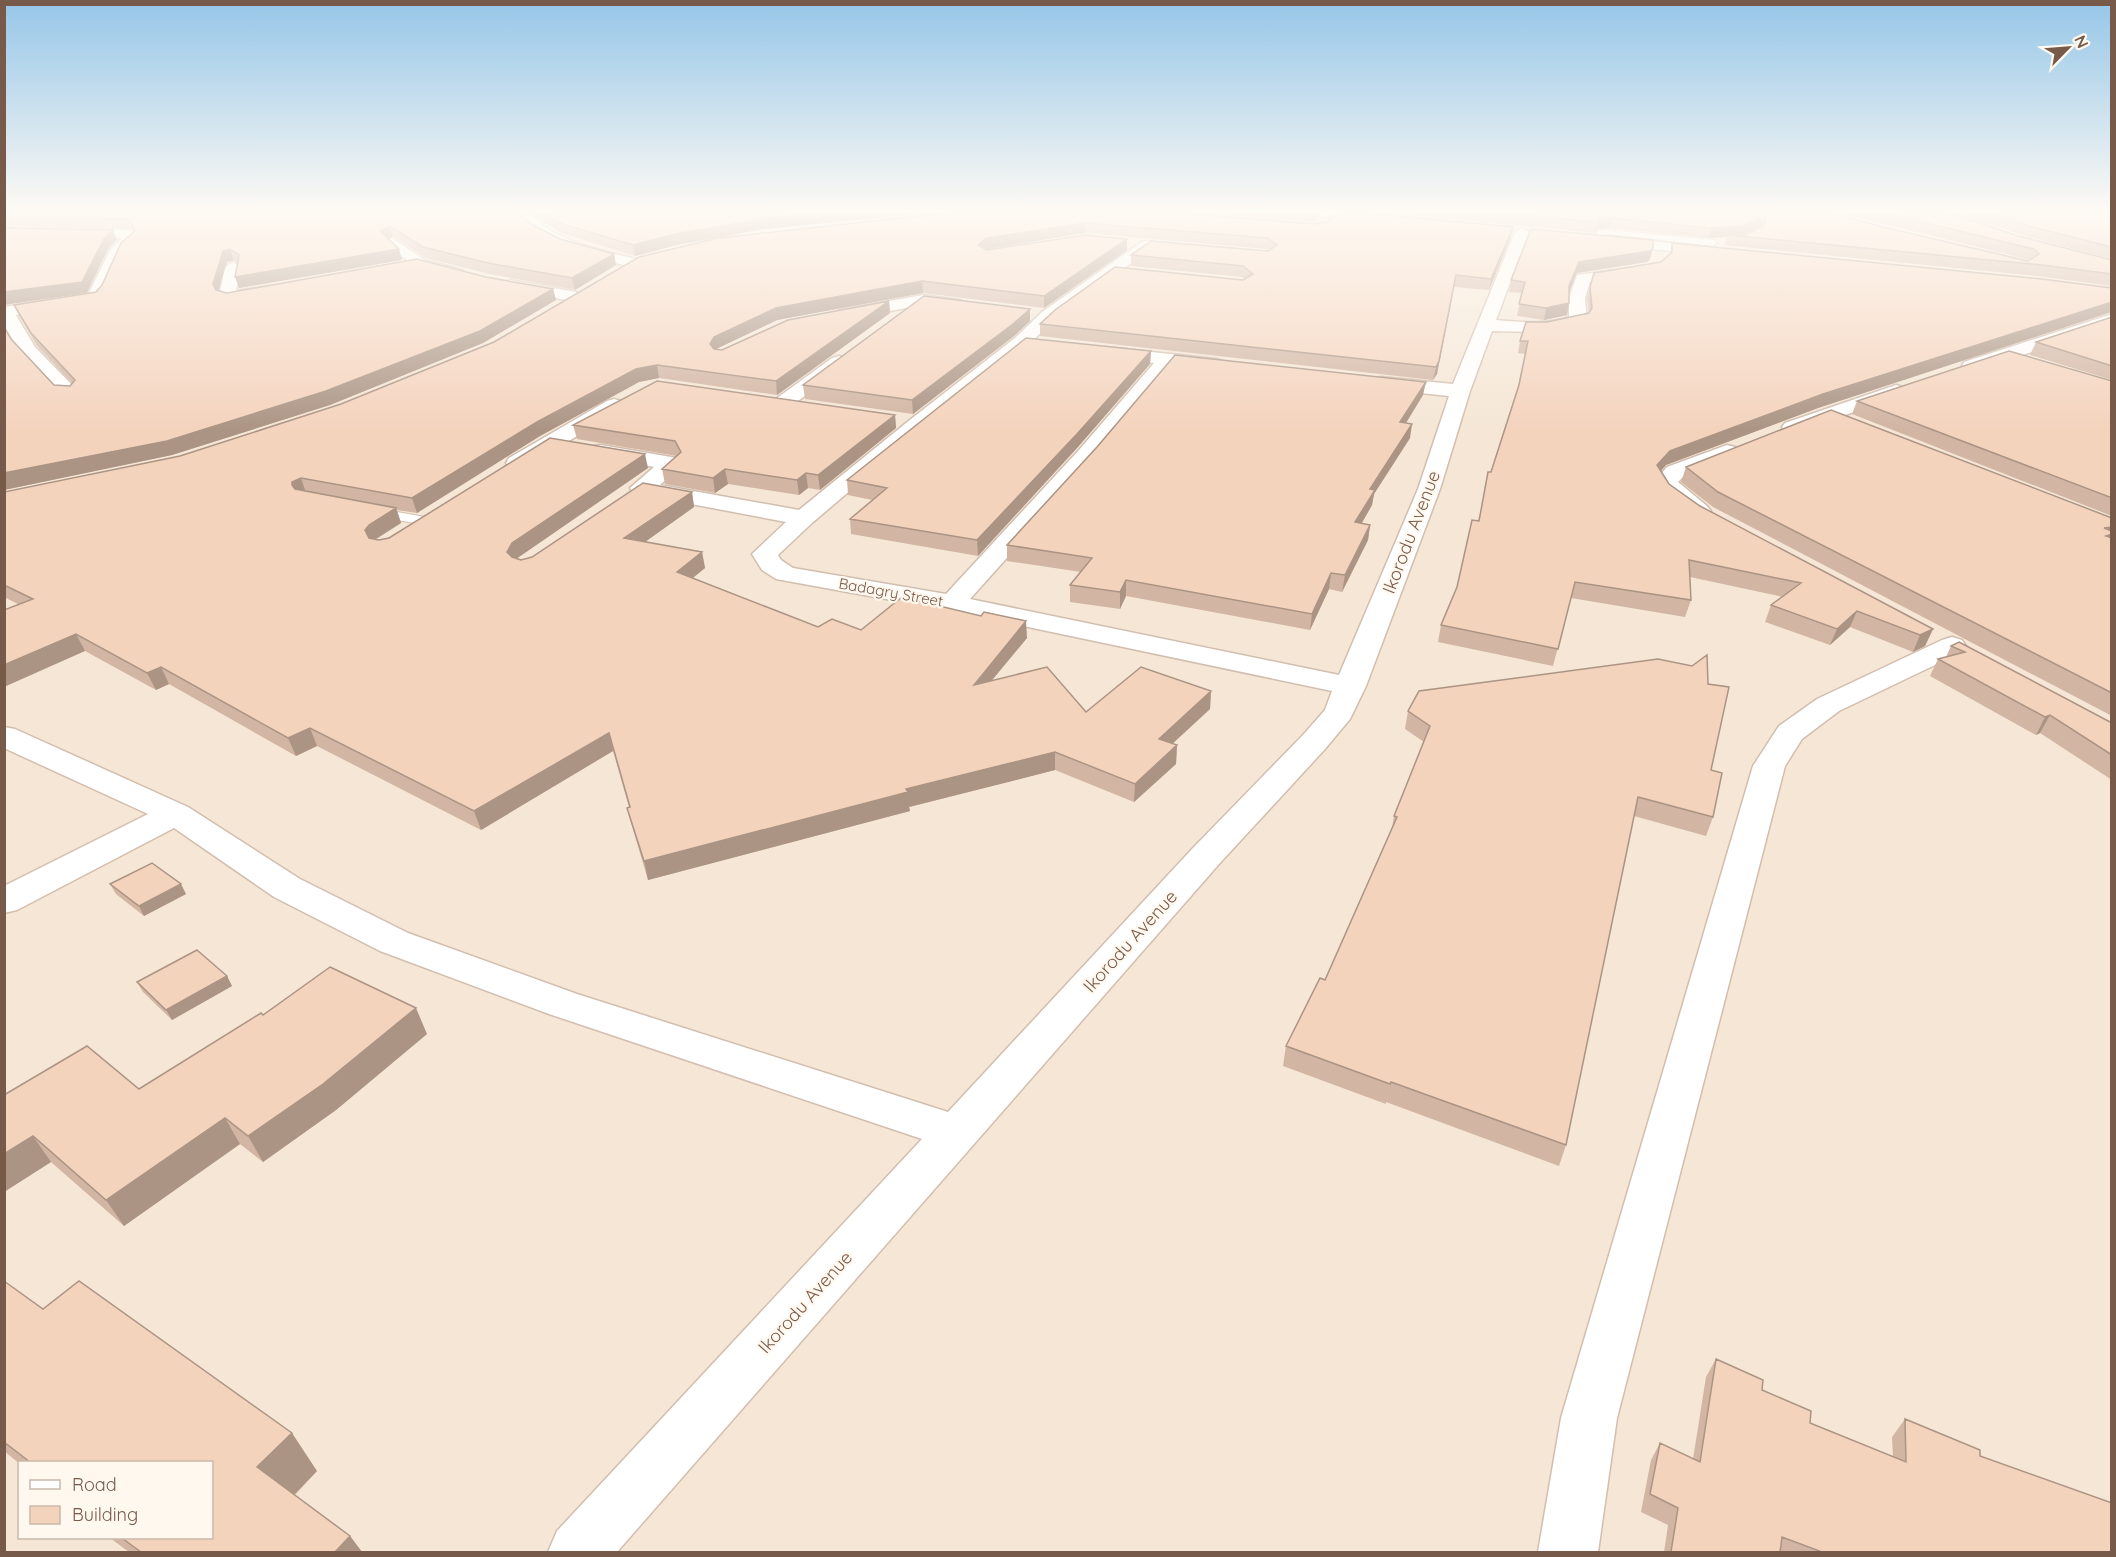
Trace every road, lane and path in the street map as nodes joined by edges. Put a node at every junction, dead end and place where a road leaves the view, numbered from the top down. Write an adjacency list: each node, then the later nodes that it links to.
1 (102, 285): 13 (street)
2 (229, 285): 8 (street)
3 (508, 285): 10 (street)
4 (596, 285): 10 (street)
5 (1092, 285): 16 (street, Badagry Street)
6 (1501, 285): 19 (street, Ikorodu Avenue)
7 (1581, 285): 19 (street)
8 (286, 288)
9 (930, 295): 11 (street); 15 (street); 18 (street)
10 (576, 297): 12 (street)
11 (980, 308)
12 (557, 309)
13 (5, 312): 30 (street)
14 (1025, 313): 16 (street)
15 (834, 316)
16 (1048, 316): 43 (street, Badagry Street)
17 (2112, 319): 22 (street)
18 (894, 321)
19 (1485, 325): 29 (street, Ikorodu Avenue)
20 (856, 349): 33 (street)
21 (1088, 350): 23 (street)
22 (2005, 355): 24 (street); 26 (street)
23 (1167, 360): 25 (street); 46 (street)
24 (2037, 365)
25 (1237, 367)
26 (1949, 374)
27 (1366, 381): 29 (street)
28 (1916, 384): 35 (street)
29 (1460, 391): 48 (street, Ikorodu Avenue)
30 (69, 393)
31 (628, 397): 38 (street)
32 (758, 402): 33 (street)
33 (780, 405): 34 (street)
34 (803, 408)
35 (1826, 414): 36 (street); 37 (street)
36 (1859, 427)
37 (1772, 435)
38 (549, 443): 40 (street); 43 (street)
39 (1740, 447): 44 (street)
40 (501, 473)
41 (360, 509): 42 (lane)
42 (435, 515): 45 (street)
43 (804, 518): 46 (street, Badagry Street)
44 (1724, 525)
45 (401, 536)
46 (952, 603): 48 (street, Badagry Street)
47 (1948, 644): 54 (street)
48 (1351, 686): 52 (street, Ikorodu Avenue)
49 (4, 736): 50 (street)
50 (176, 814): 51 (street); 52 (street)
51 (4, 901)
52 (957, 1133): 53 (street, Ikorodu Avenue)
53 (578, 1552)
54 (1568, 1552)

